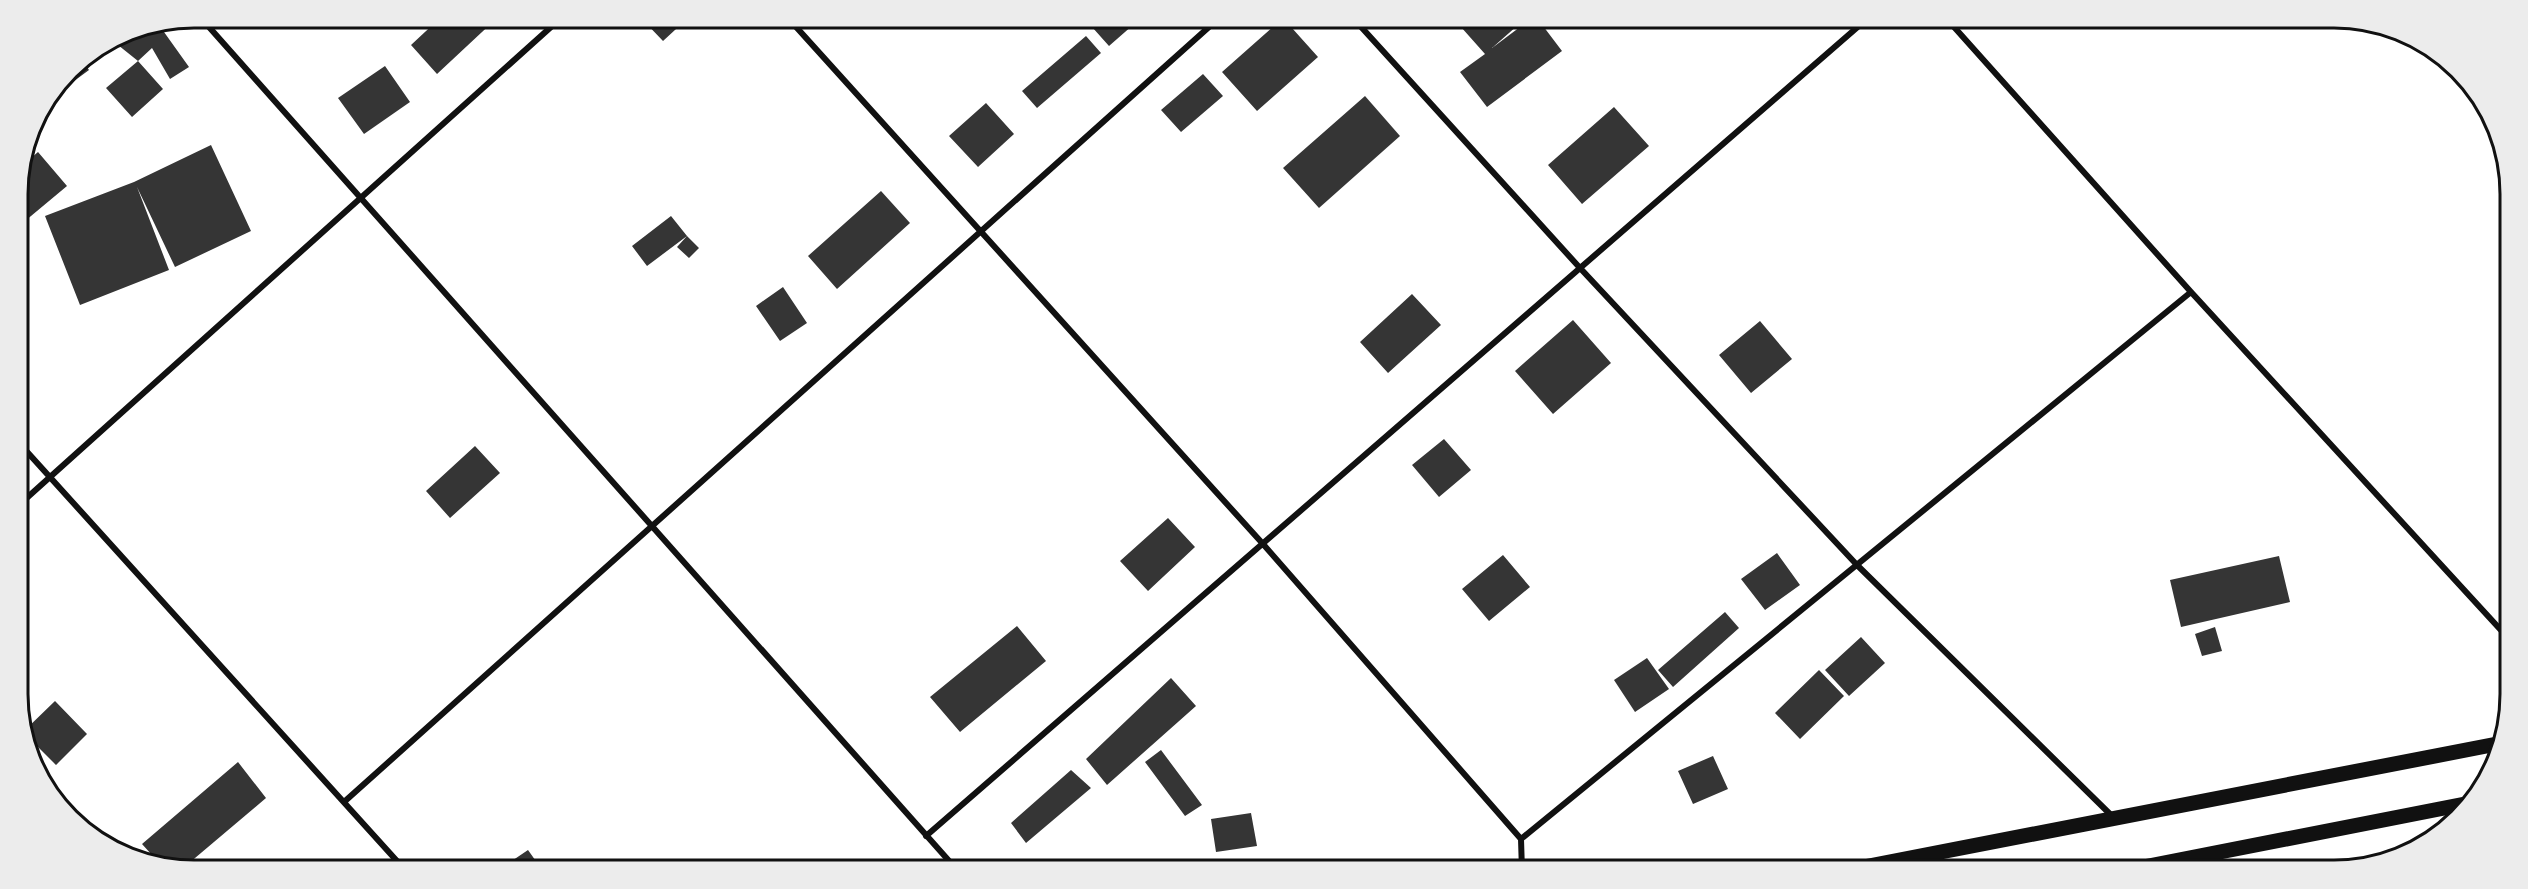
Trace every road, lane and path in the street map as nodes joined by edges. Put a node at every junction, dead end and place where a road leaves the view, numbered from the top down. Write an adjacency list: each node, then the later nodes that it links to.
1 (1362, 28): 10 (street)
2 (1856, 28): 10 (street)
3 (1955, 28): 11 (street)
4 (211, 29): 8 (street)
5 (549, 29): 8 (street)
6 (798, 29): 9 (street)
7 (1207, 29): 9 (street)
8 (361, 198): 13 (street); 15 (street)
9 (980, 232): 15 (street); 16 (street)
10 (1580, 268): 16 (street); 17 (street)
11 (2191, 292): 17 (street); 18 (street)
12 (28, 453): 13 (street)
13 (50, 477): 14 (street); 20 (street)
14 (28, 496)
15 (652, 526): 20 (street); 23 (street)
16 (1263, 544): 23 (street); 24 (street)
17 (1857, 565): 22 (street); 24 (street)
18 (2500, 629)
19 (2492, 745): 22 (main road)
20 (344, 802): 25 (street)
21 (2457, 806): 29 (main road)
22 (2115, 818): 28 (main road)
23 (926, 836): 26 (street)
24 (1521, 839): 27 (street)
25 (396, 860)
26 (948, 860)
27 (1522, 860)
28 (1900, 860)
29 (2179, 860)

